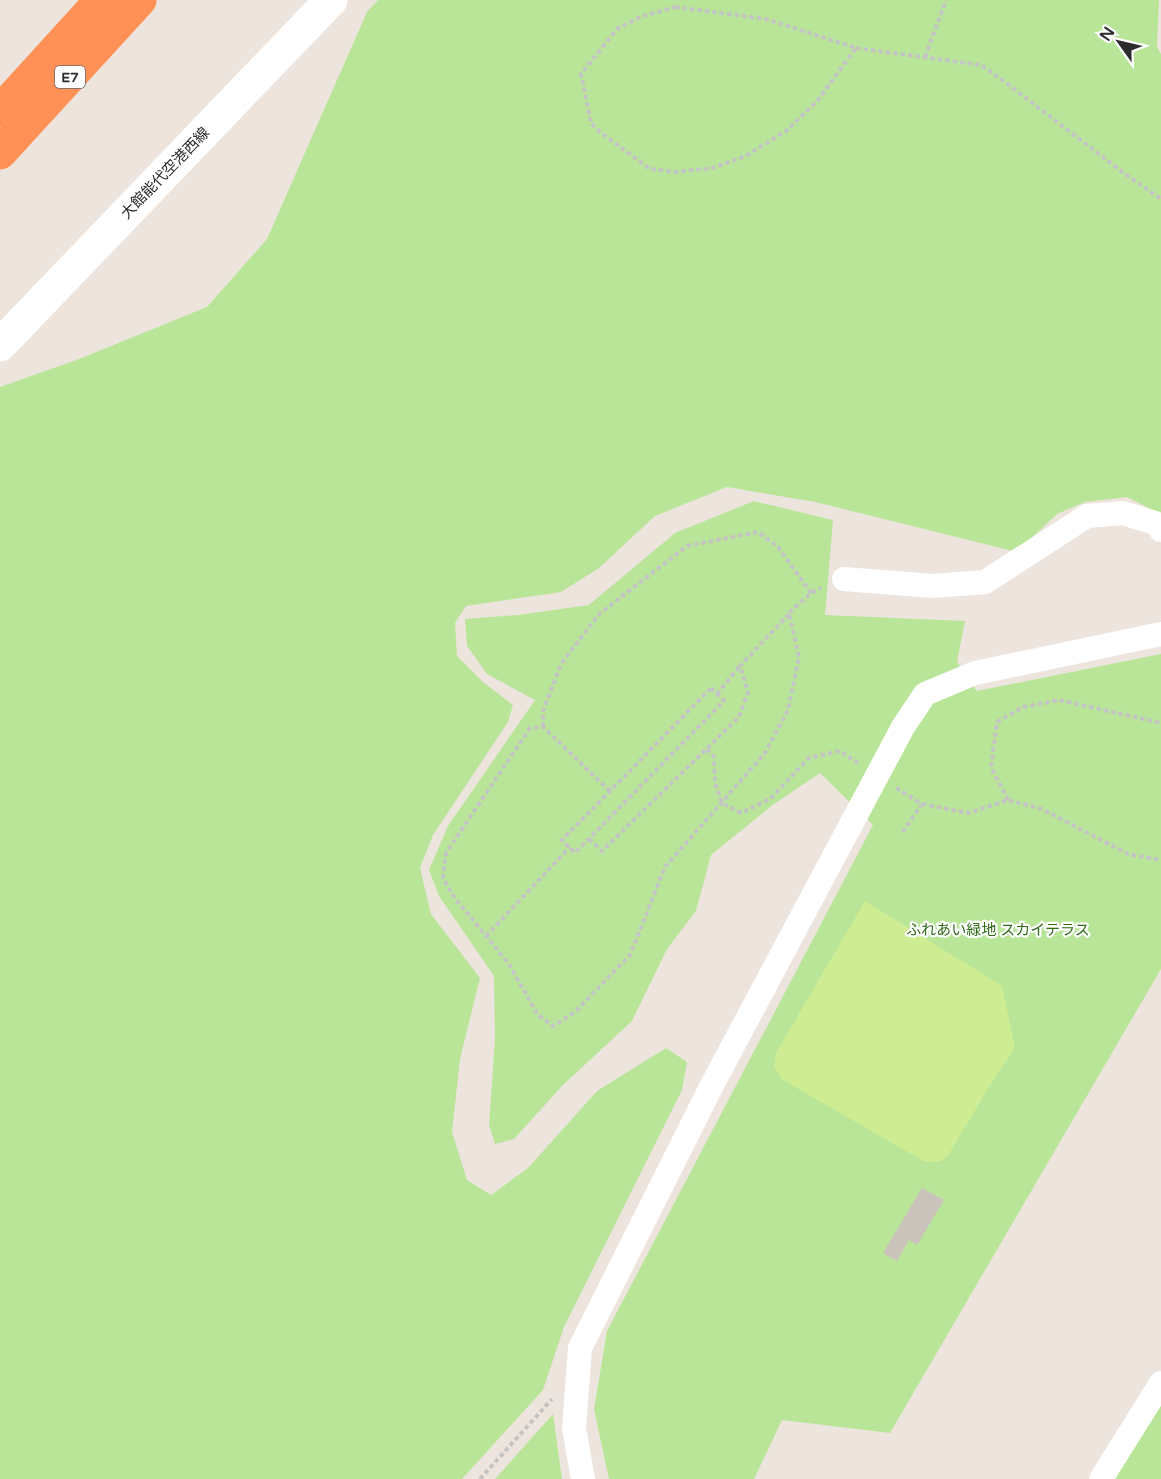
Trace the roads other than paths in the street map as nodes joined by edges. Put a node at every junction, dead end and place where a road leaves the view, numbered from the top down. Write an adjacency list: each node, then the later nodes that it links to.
1 (101, 0): 4 (highway, E7)
2 (140, 0): 5 (highway, E7)
3 (331, 0): 6 (main road, 大館能代空港西線)
4 (0, 111)
5 (0, 153)
6 (0, 345)
7 (1161, 530): 8 (street)
8 (844, 579)
9 (1161, 634): 11 (street)
10 (1161, 1383): 12 (street)
11 (584, 1479)
12 (1101, 1479)

